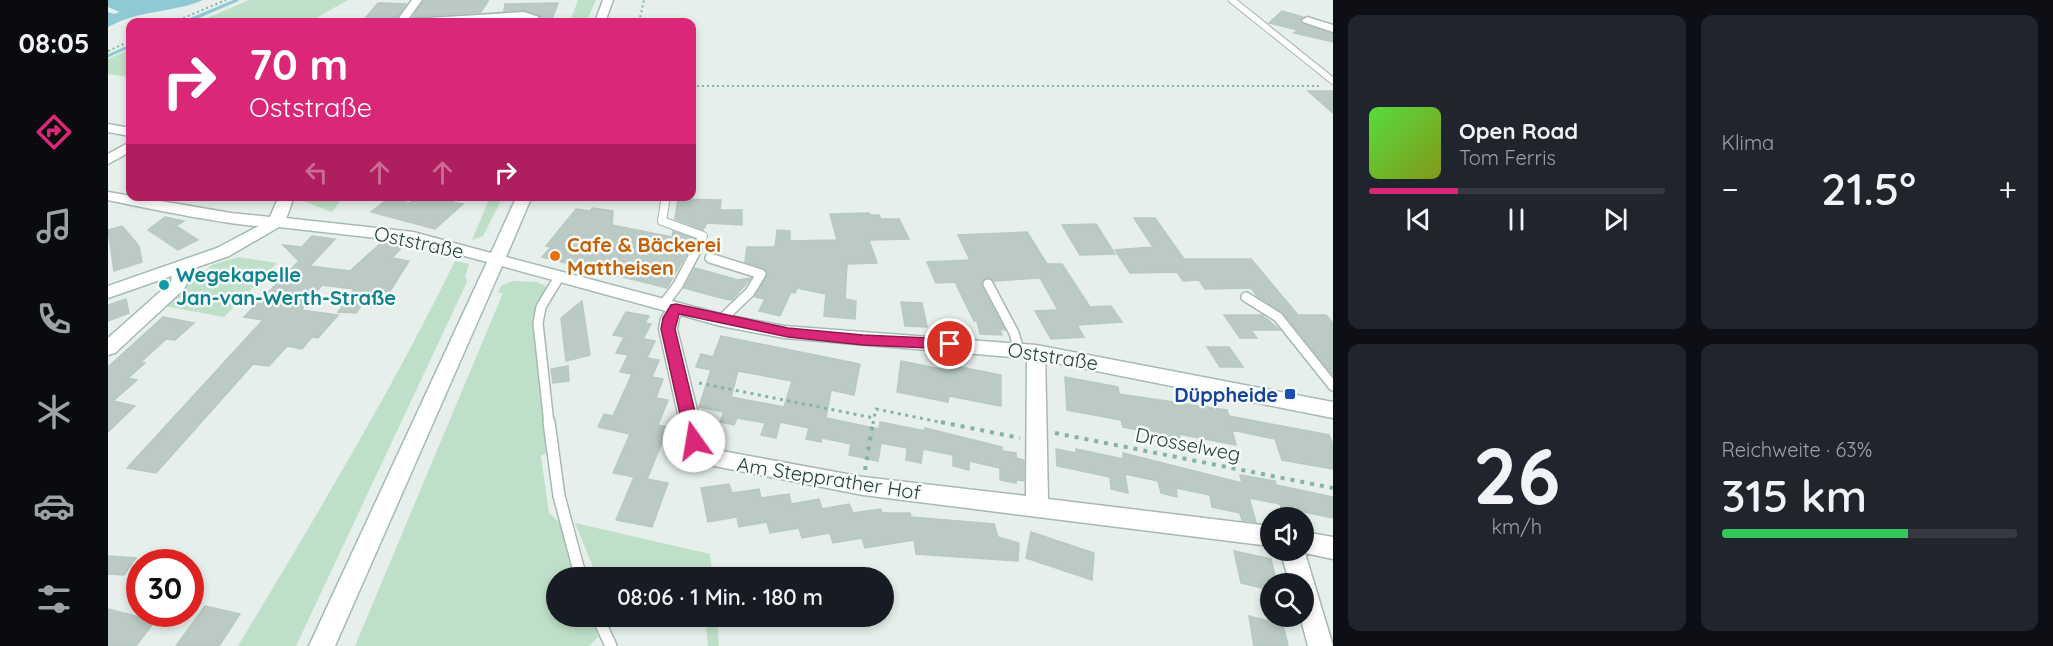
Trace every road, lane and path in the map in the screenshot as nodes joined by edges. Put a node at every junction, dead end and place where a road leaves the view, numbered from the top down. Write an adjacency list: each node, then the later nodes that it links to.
1 (226, 0): 7 (path)
2 (417, 0): 8 (street)
3 (608, 0): 10 (street)
4 (644, 0): 11 (path)
5 (1232, 0): 16 (lane)
6 (534, 17): 9 (street)
7 (183, 18)
8 (404, 18)
9 (476, 18)
10 (601, 18)
11 (640, 18)
12 (1307, 20): 13 (street)
13 (1333, 29)
14 (126, 43): 15 (path)
15 (108, 51)
16 (1333, 81)
17 (696, 86): 18 (path)
18 (1333, 86)
19 (108, 128): 20 (street)
20 (126, 131)
21 (126, 149): 22 (street)
22 (108, 160)
23 (108, 196): 24 (street, Oststraße)
24 (126, 199)
25 (136, 201): 29 (street, Oststraße)
26 (285, 201): 29 (street)
27 (523, 201): 31 (street)
28 (665, 201): 37 (lane)
29 (276, 222): 31 (street, Oststraße); 32 (street)
30 (710, 258): 38 (lane)
31 (495, 260): 33 (street, Oststraße); 55 (street)
32 (181, 268): 35 (street); 39 (street)
33 (559, 277): 37 (street, Oststraße); 52 (lane)
34 (988, 284): 40 (lane)
35 (108, 292)
36 (1246, 297): 42 (lane)
37 (670, 307): 38 (street, Oststraße); 41 (street, Am Stepprather Hof)
38 (721, 320): 40 (street, Oststraße)
39 (108, 348)
40 (1028, 351): 43 (street, Oststraße); 45 (street)
41 (680, 379): 44 (path, Drosselweg); 46 (street, Am Stepprather Hof)
42 (1333, 386)
43 (1333, 410)
44 (874, 418): 45 (path, Drosselweg); 46 (path)
45 (1037, 435): 47 (path, Drosselweg); 48 (street)
46 (863, 486): 48 (street, Am Stepprather Hof)
47 (1333, 488)
48 (1037, 506): 49 (street, Am Stepprather Hof)
49 (1260, 535)
50 (1314, 544): 51 (street)
51 (1333, 548)
52 (578, 567)
53 (1314, 623): 57 (street)
54 (602, 627): 56 (lane)
55 (322, 646)
56 (611, 646)
57 (1321, 646)

